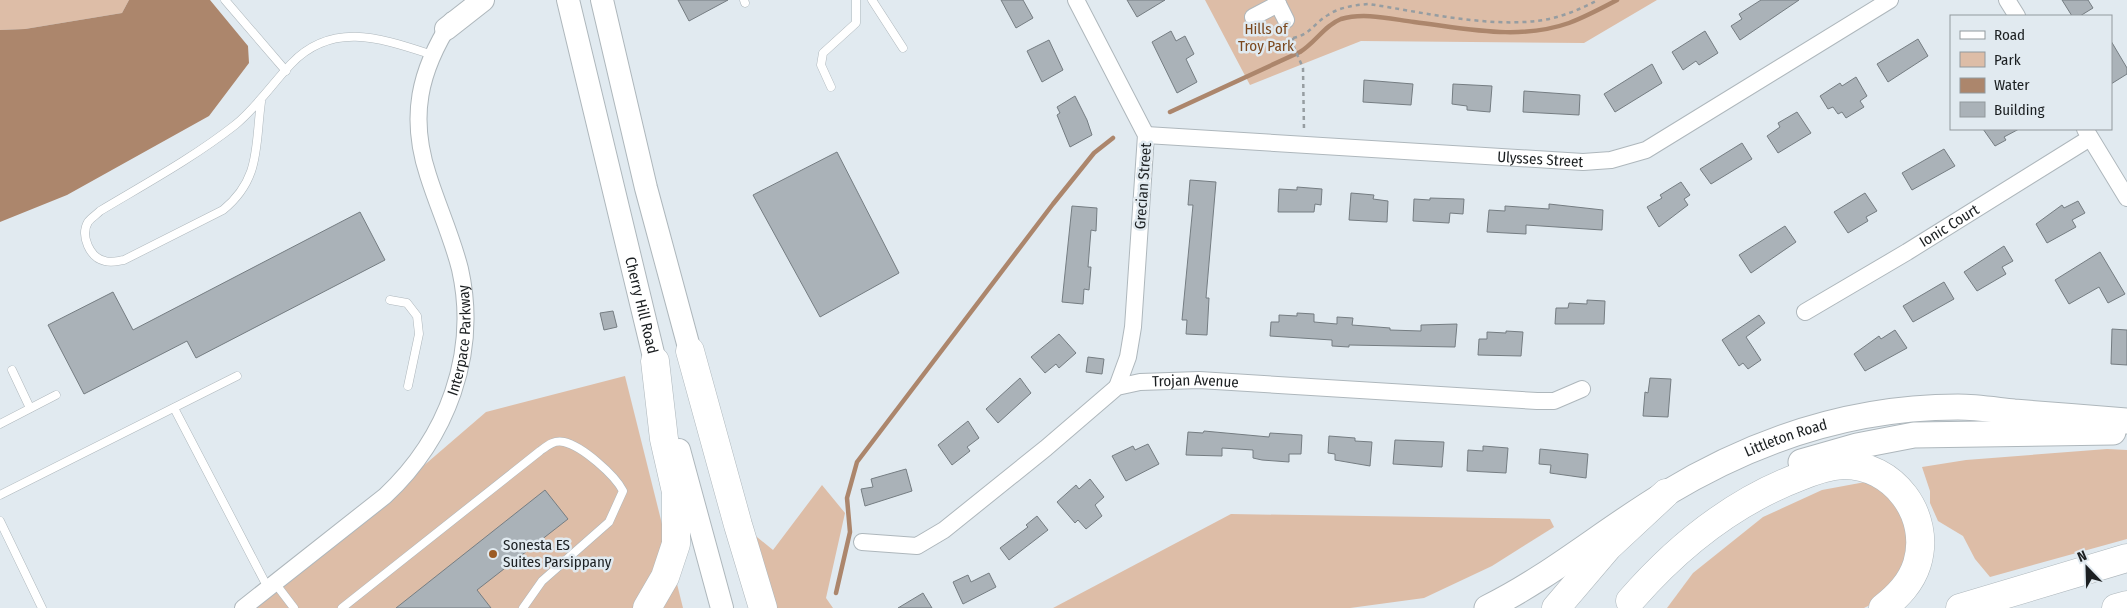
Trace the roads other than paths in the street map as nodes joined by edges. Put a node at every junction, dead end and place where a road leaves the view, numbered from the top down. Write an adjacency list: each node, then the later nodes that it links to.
1 (225, 0): 20 (lane)
2 (466, 0): 16 (street, Interpace Parkway)
3 (483, 0): 16 (main road)
4 (550, 0): 17 (main road)
5 (568, 0): 17 (main road, Cherry Hill Road)
6 (602, 0): 28 (main road)
7 (856, 0): 21 (lane)
8 (872, 0): 18 (lane)
9 (1076, 0): 24 (street, Grecian Street)
10 (1890, 0): 24 (street, Ulysses Street)
11 (2007, 0): 13 (street)
12 (1277, 2): 14 (street); 15 (street)
13 (2016, 15)
14 (1253, 16)
15 (1286, 20)
16 (446, 29): 19 (street, Interpace Parkway)
17 (575, 31): 29 (main road, Cherry Hill Road)
18 (903, 48)
19 (433, 55): 20 (lane); 46 (street, Interpace Parkway)
20 (286, 71): 22 (lane)
21 (831, 87)
22 (261, 102): 22 (lane)
23 (2087, 133): 25 (street); 27 (street, Ionic Court)
24 (1146, 135): 33 (street, Grecian Street)
25 (2127, 198)
26 (390, 300): 32 (lane)
27 (1805, 312)
28 (690, 351): 56 (highway)
29 (655, 361): 54 (highway); 55 (main road, Cherry Hill Road)
30 (12, 370): 36 (lane)
31 (237, 376): 37 (lane)
32 (408, 386)
33 (1117, 387): 34 (street, Trojan Avenue); 44 (street, Trojan Avenue)
34 (1582, 389)
35 (56, 395): 36 (lane)
36 (30, 408): 39 (lane)
37 (174, 408): 42 (lane); 46 (lane)
38 (2127, 421): 41 (main road, Littleton Road)
39 (0, 424)
40 (2127, 430): 47 (main road, Littleton Road)
41 (1666, 493): 57 (main road, Littleton Road); 58 (highway)
42 (0, 496)
43 (0, 521): 49 (lane)
44 (862, 542)
45 (2127, 558): 60 (highway)
46 (272, 586): 50 (street, Interpace Parkway); 51 (lane)
47 (1628, 605): 59 (highway)
48 (2127, 605): 61 (highway)
49 (42, 608)
50 (243, 608)
51 (294, 608)
52 (342, 608): 53 (lane)
53 (523, 608)
54 (647, 608)
55 (722, 608)
56 (763, 608)
57 (1487, 608)
58 (1556, 608)
59 (1883, 608)
60 (1960, 608)
61 (2116, 608)

